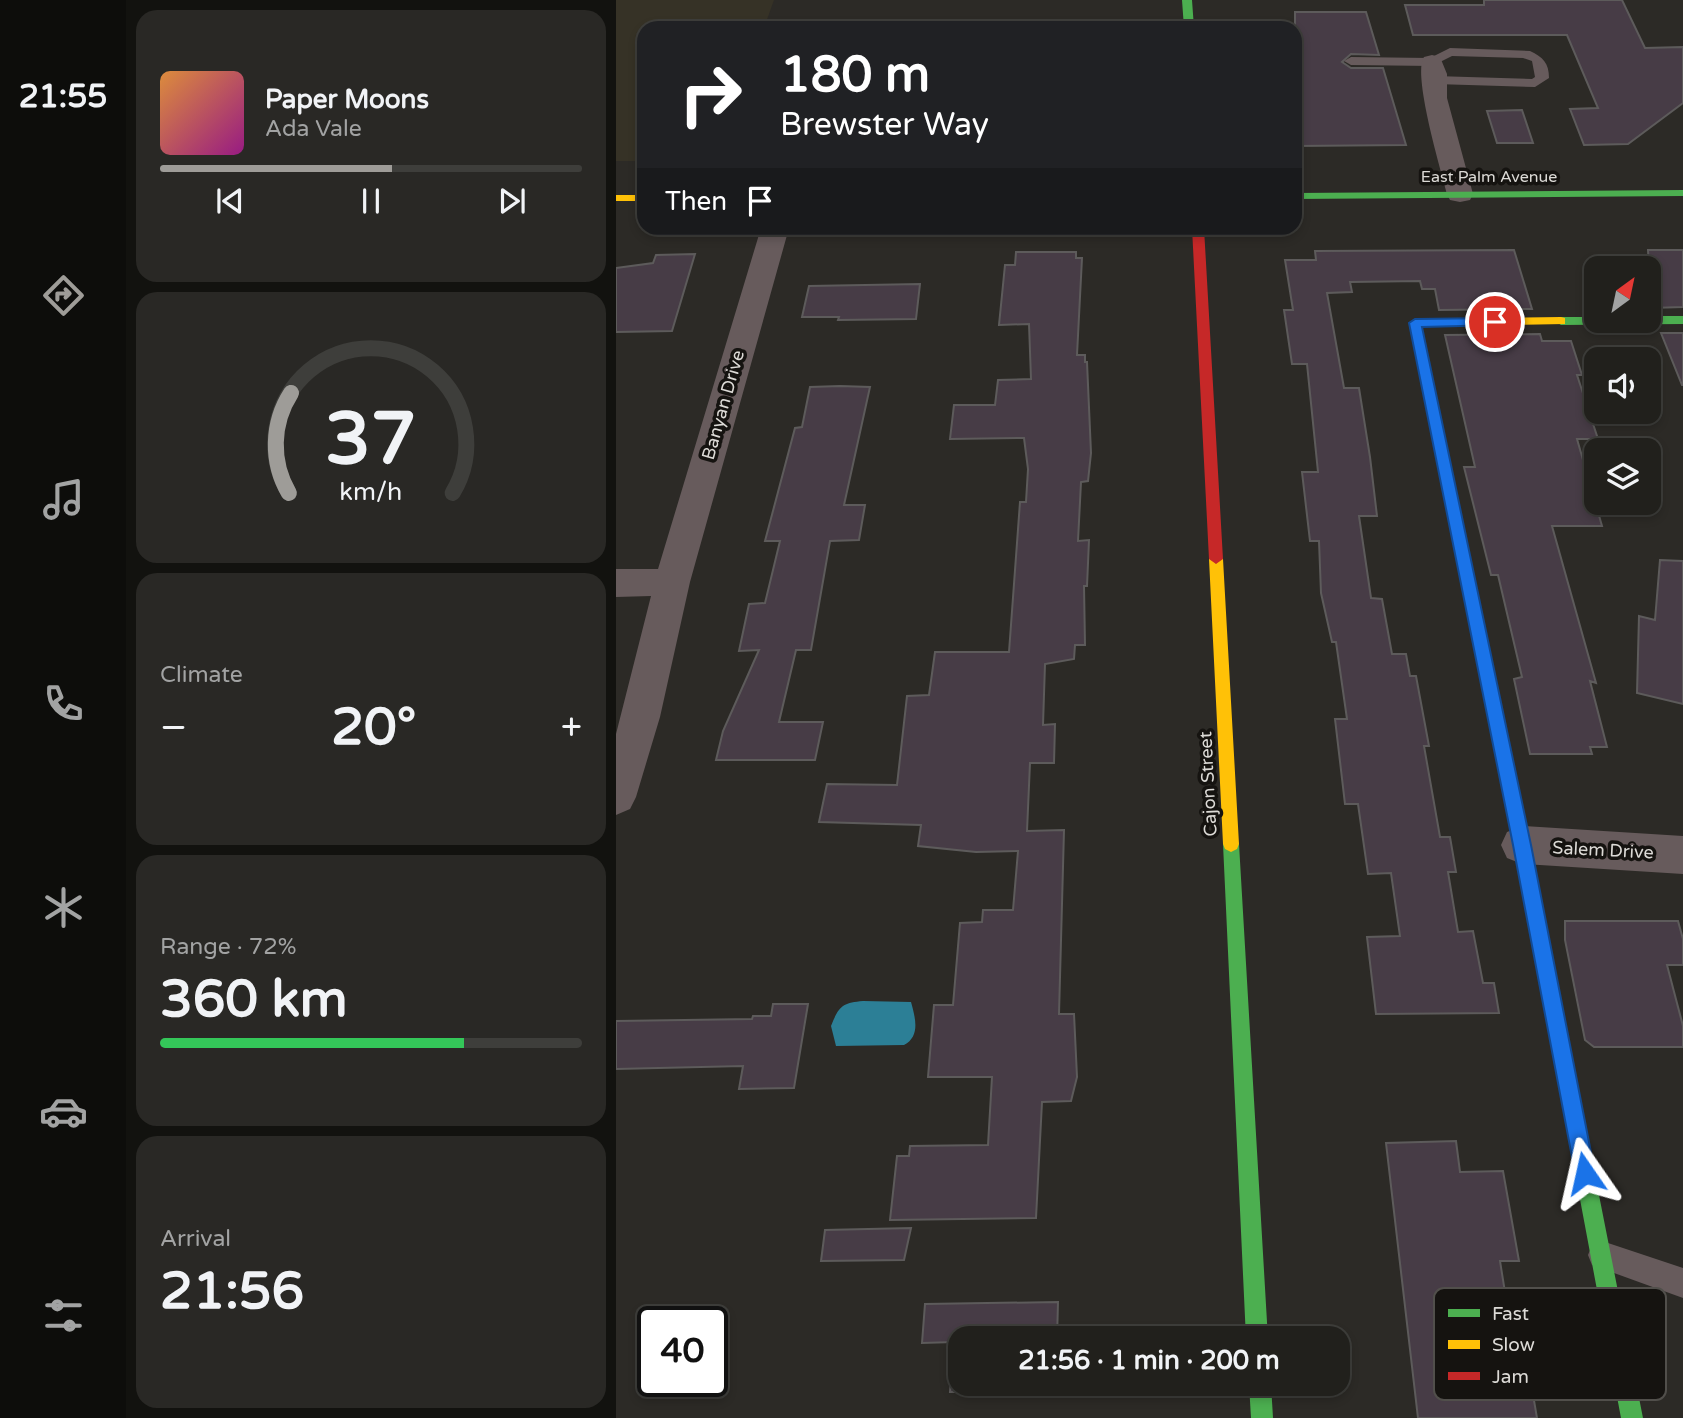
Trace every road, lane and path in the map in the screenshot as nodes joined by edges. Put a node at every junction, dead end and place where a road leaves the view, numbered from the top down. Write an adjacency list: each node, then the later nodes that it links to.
1 (1187, 0): 2 (street)
2 (1188, 21)
3 (1351, 61): 4 (lane)
4 (1434, 71): 4 (lane); 6 (street)
5 (1683, 193): 6 (street, East Palm Avenue)
6 (1460, 194): 7 (street, East Palm Avenue)
7 (1302, 196)
8 (616, 198): 9 (street)
9 (637, 198)
10 (773, 235): 13 (street, Banyan Drive)
11 (1198, 235): 21 (street, Cajon Street)
12 (1683, 320): 16 (street)
13 (671, 582): 14 (street); 15 (street, Banyan Drive)
14 (616, 583)
15 (616, 797)
16 (1522, 845): 17 (street, Salem Drive); 18 (street)
17 (1683, 855)
18 (1600, 1254): 19 (lane); 20 (street)
19 (1683, 1284)
20 (1607, 1288)
21 (1256, 1326)
22 (1261, 1396): 24 (street)
23 (1628, 1400): 25 (street)
24 (1262, 1418)
25 (1632, 1418)

